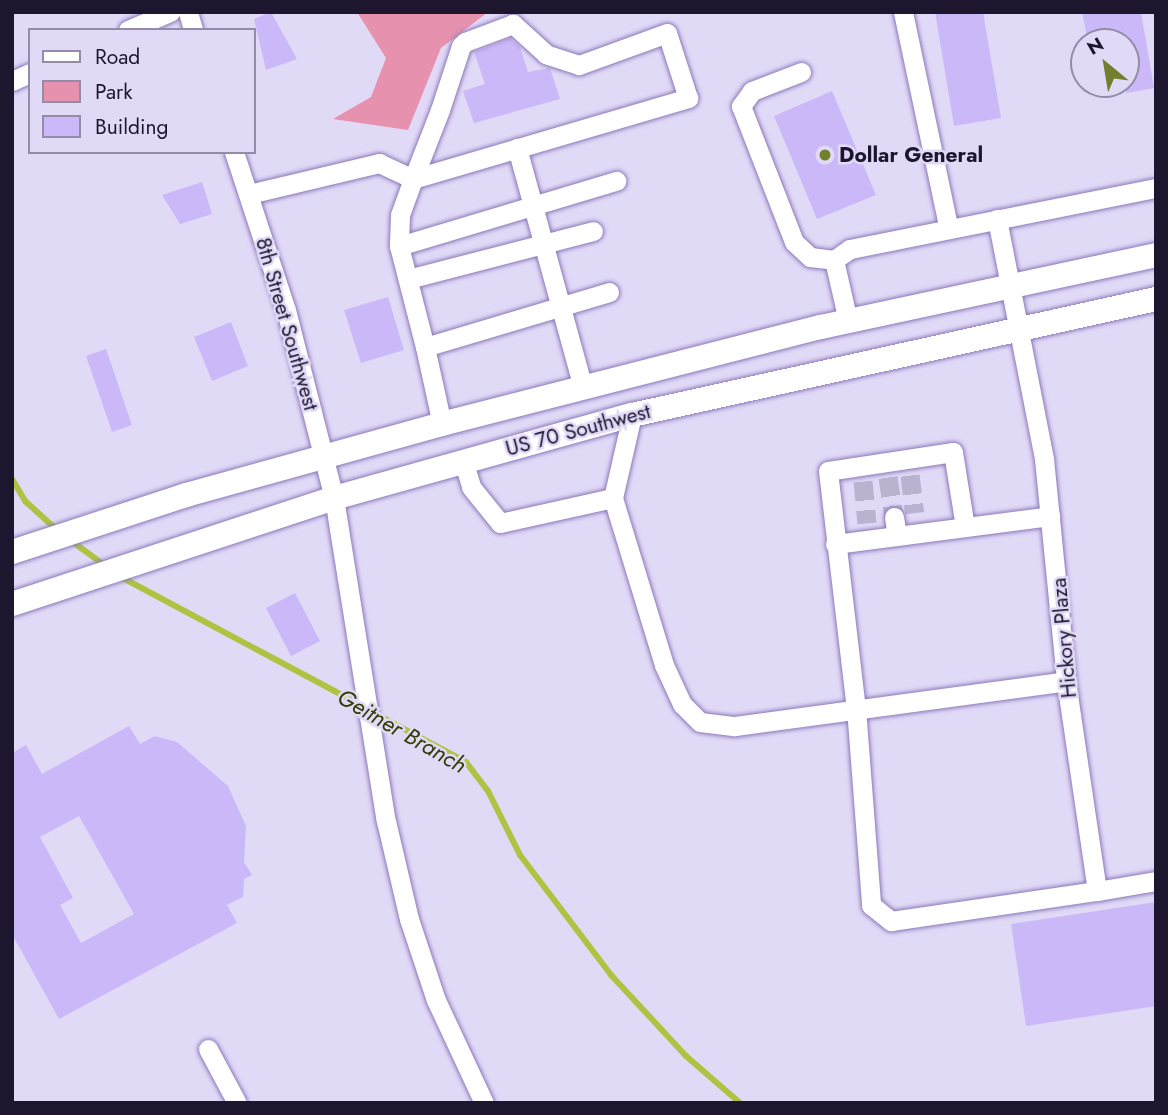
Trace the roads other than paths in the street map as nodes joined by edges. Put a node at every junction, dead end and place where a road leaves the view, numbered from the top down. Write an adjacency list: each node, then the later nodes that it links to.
1 (170, 12): 3 (street)
2 (903, 12): 15 (street)
3 (133, 28)
4 (801, 72): 20 (street)
5 (28, 74): 6 (street)
6 (12, 81)
7 (517, 148): 9 (street); 9 (street); 13 (street)
8 (235, 154): 12 (street, 8th Street Southwest)
9 (413, 179): 12 (street); 18 (street)
10 (616, 181): 13 (street)
11 (1156, 188): 14 (street)
12 (249, 194): 32 (street, 8th Street Southwest)
13 (534, 206): 17 (street); 18 (street)
14 (997, 219): 15 (street); 22 (street, Hickory Plaza)
15 (948, 226): 20 (street)
16 (593, 230): 17 (street)
17 (544, 244): 21 (street); 25 (street)
18 (399, 246): 21 (street)
19 (1156, 256): 22 (main road, US 70 Southwest)
20 (834, 260): 26 (street)
21 (408, 279): 28 (street)
22 (1012, 286): 26 (main road, US 70 Southwest); 27 (street, Hickory Plaza)
23 (609, 292): 25 (street)
24 (1156, 299): 27 (main road, US 70 Southwest)
25 (562, 306): 28 (street); 29 (street)
26 (848, 321): 29 (main road, US 70 Southwest)
27 (1020, 325): 30 (main road, US 70 Southwest); 37 (street, Hickory Plaza)
28 (425, 347): 31 (street)
29 (583, 388): 31 (main road, US 70 Southwest)
30 (632, 415): 33 (main road, US 70 Southwest); 35 (street)
31 (442, 424): 32 (main road, US 70 Southwest)
32 (323, 455): 34 (street, 8th Street Southwest); 41 (main road, US 70 Southwest)
33 (463, 460): 34 (main road, US 70 Southwest); 35 (street)
34 (334, 498): 42 (main road, US 70 Southwest); 49 (street, 8th Street Southwest)
35 (613, 498): 44 (street)
36 (915, 513): 39 (street)
37 (1050, 516): 38 (street); 43 (street, Hickory Plaza)
38 (965, 527): 39 (street); 40 (street)
39 (918, 534): 40 (street)
40 (835, 544): 44 (street)
41 (12, 552)
42 (12, 604)
43 (1066, 681): 44 (street); 46 (street, Hickory Plaza)
44 (856, 708): 46 (street)
45 (1156, 880): 46 (street)
46 (1097, 891)
47 (208, 1049): 48 (street)
48 (237, 1103)
49 (484, 1103)

